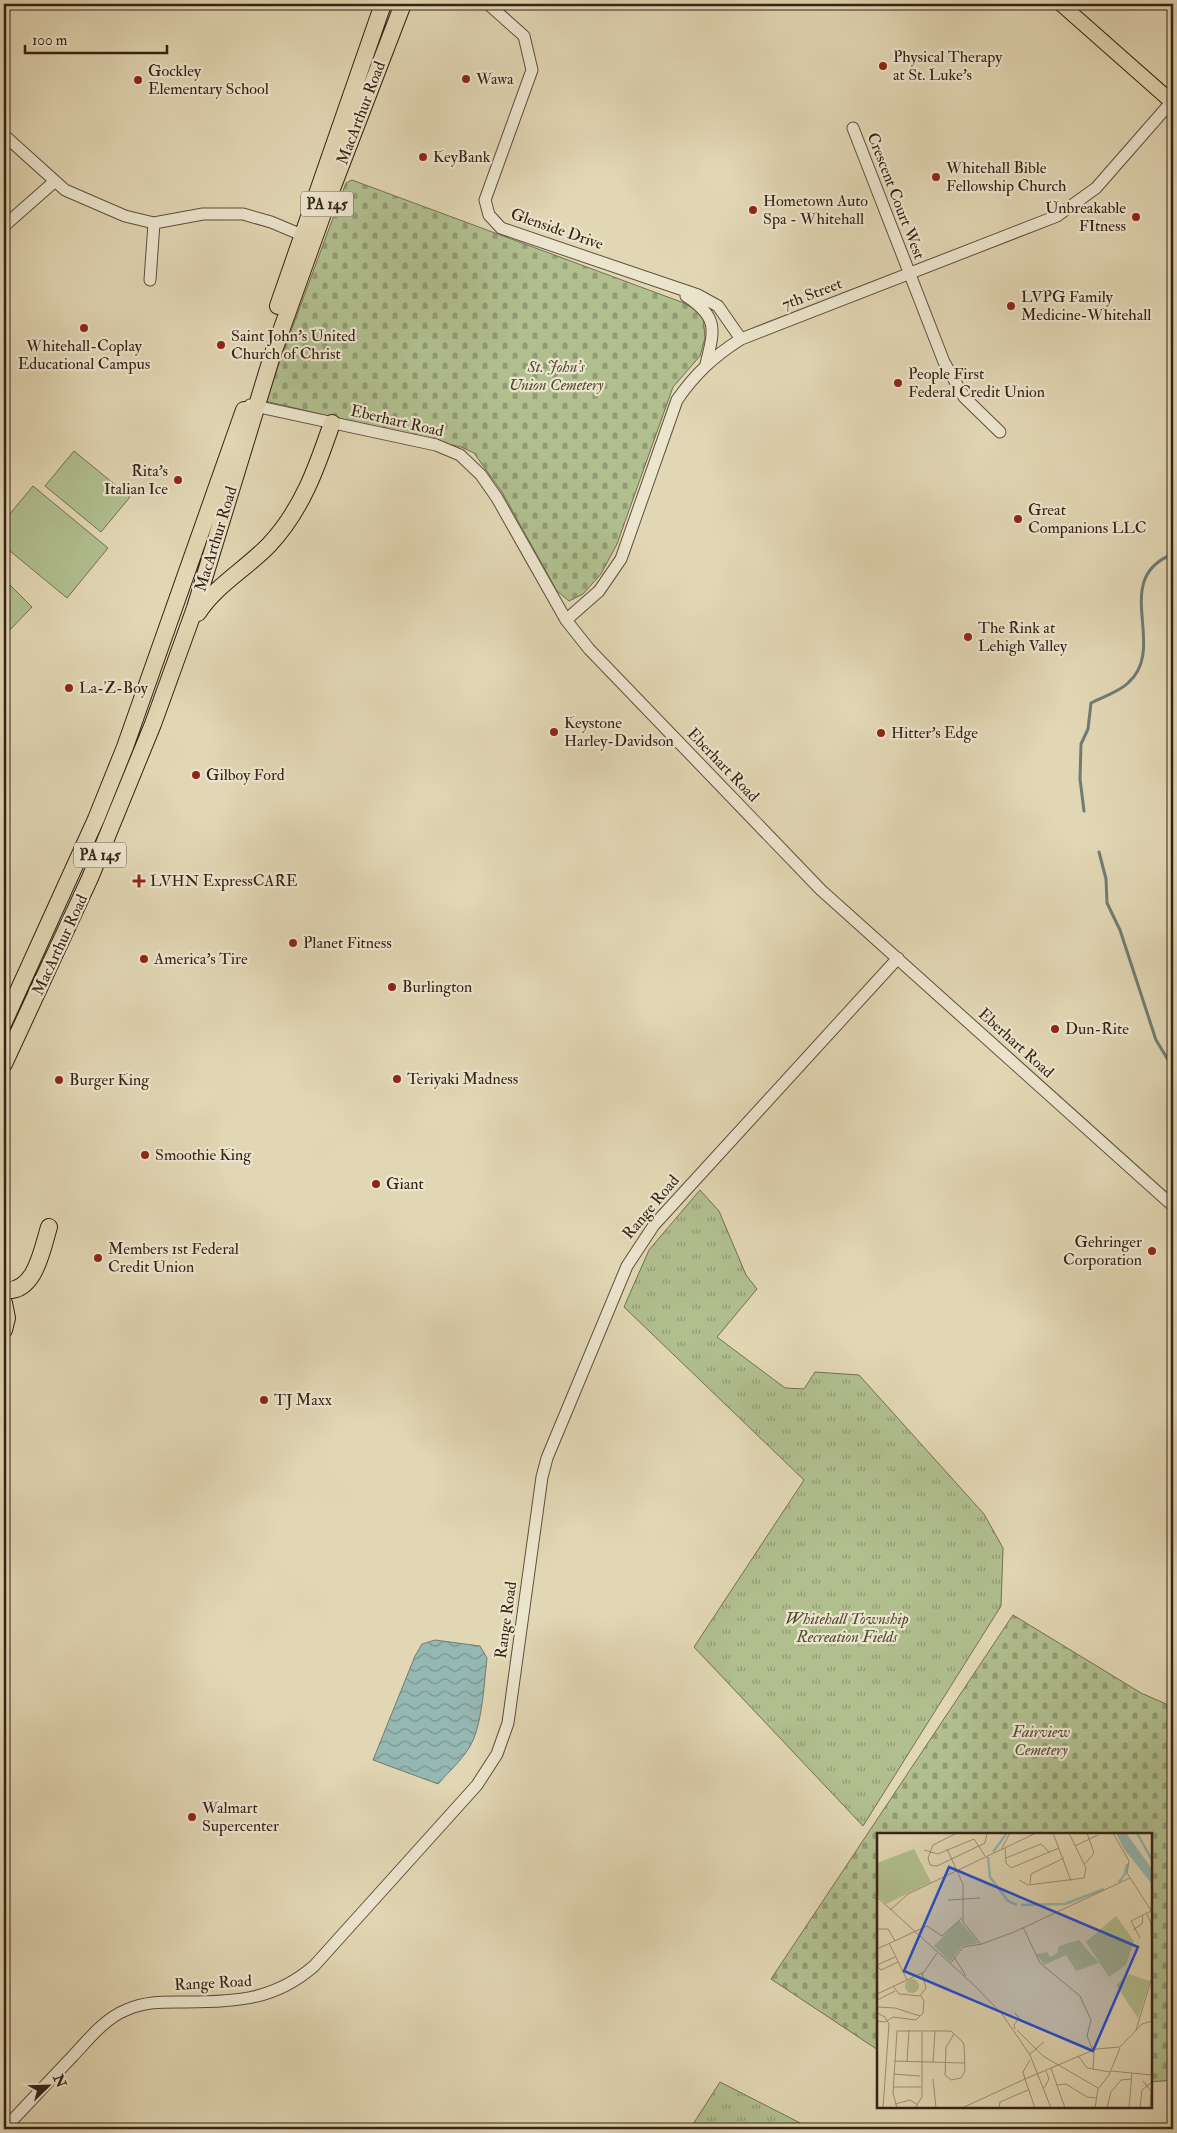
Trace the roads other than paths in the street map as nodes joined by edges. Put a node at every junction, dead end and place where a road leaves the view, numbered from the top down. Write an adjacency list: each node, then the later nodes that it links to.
1 (384, 4): 11 (highway, MacArthur Road / PA 145)
2 (403, 4): 17 (highway, MacArthur Road / PA 145)
3 (488, 4): 14 (street, Glenside Drive)
4 (1061, 4): 5 (main road)
5 (1173, 101): 12 (street, 7th Street)
6 (853, 128): 12 (street, Crescent Court West)
7 (4, 135): 8 (street)
8 (54, 182): 9 (street); 10 (street)
9 (154, 223): 11 (street); 13 (street)
10 (4, 226)
11 (302, 235): 17 (highway, MacArthur Road / PA 145)
12 (909, 275): 15 (street, 7th Street); 19 (street, Crescent Court West)
13 (150, 280)
14 (680, 289): 15 (street, Glenside Drive); 16 (street)
15 (741, 339): 16 (street, 7th Street)
16 (706, 364): 20 (street, 7th Street)
17 (251, 405): 18 (street, Eberhart Road); 21 (highway, MacArthur Road / PA 145); 23 (highway, MacArthur Road / PA 145)
18 (332, 423): 20 (street, Eberhart Road); 21 (highway)
19 (1000, 432)
20 (566, 620): 22 (street, Eberhart Road)
21 (184, 640): 24 (highway, MacArthur Road / PA 145)
22 (898, 958): 25 (street, Eberhart Road); 30 (street, Range Road)
23 (4, 1022)
24 (4, 1064)
25 (1173, 1206)
26 (49, 1227): 27 (highway)
27 (4, 1290)
28 (4, 1303): 29 (highway)
29 (4, 1330)
30 (5, 2128)

